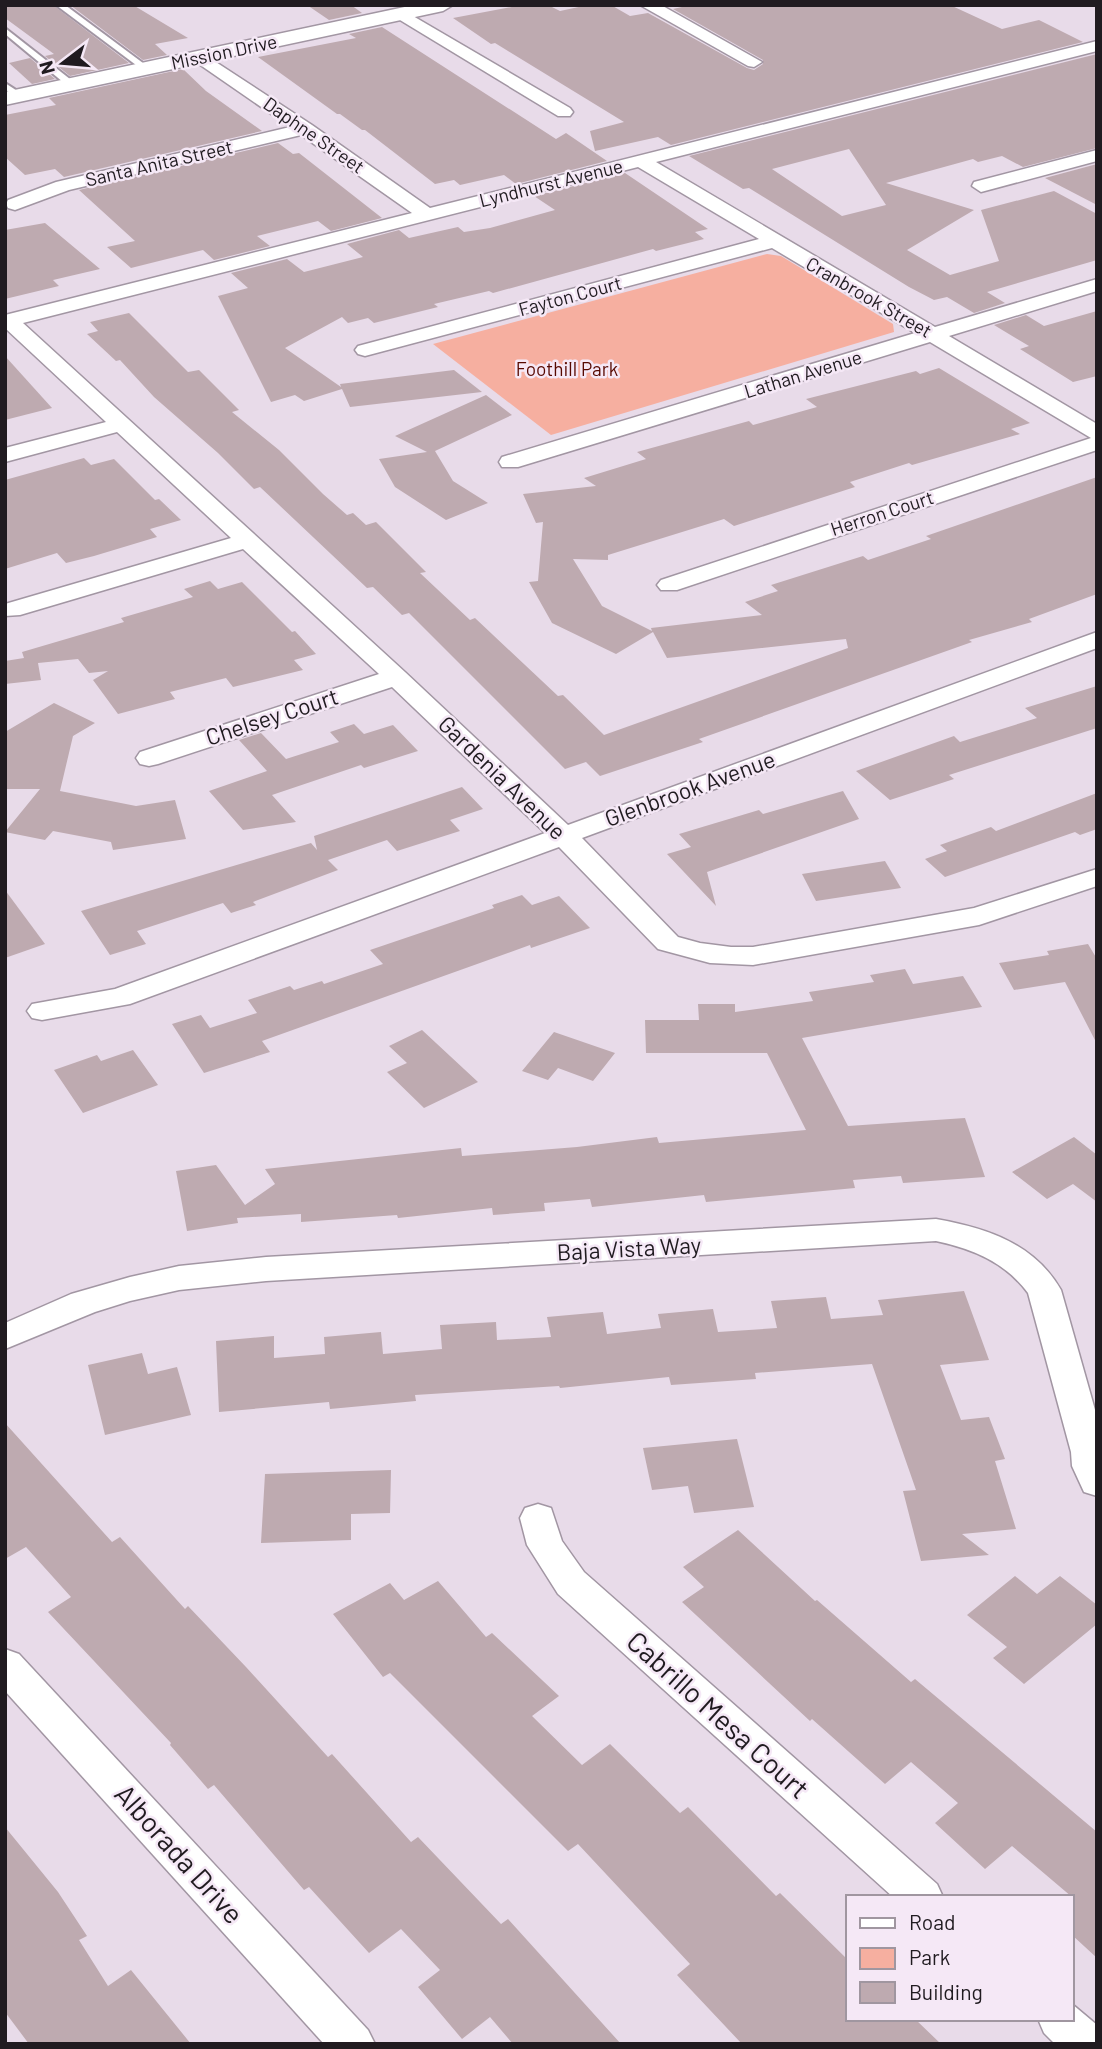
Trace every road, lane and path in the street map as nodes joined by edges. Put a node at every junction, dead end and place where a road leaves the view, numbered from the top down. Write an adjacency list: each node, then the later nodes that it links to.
1 (60, 5): 9 (lane)
2 (443, 5): 4 (street, Mission Drive)
3 (648, 5): 8 (street)
4 (401, 14): 7 (street, Mission Drive); 12 (street)
5 (5, 30): 10 (lane)
6 (1097, 46): 15 (street, Lyndhurst Avenue)
7 (202, 58): 9 (street, Mission Drive); 13 (street, Daphne Street)
8 (754, 62)
9 (147, 69): 10 (street, Mission Drive)
10 (72, 85): 11 (street, Mission Drive)
11 (10, 93)
12 (564, 112)
13 (306, 129): 17 (street, Santa Anita Street); 18 (street, Daphne Street)
14 (1097, 155): 16 (street)
15 (641, 160): 18 (street, Lyndhurst Avenue); 19 (street, Cranbrook Street)
16 (981, 186)
17 (15, 204)
18 (426, 214): 21 (street, Lyndhurst Avenue)
19 (775, 241): 22 (street, Cranbrook Street); 23 (street, Fayton Court)
20 (1097, 285): 22 (street, Lathan Avenue)
21 (6, 320): 24 (street, Gardenia Avenue)
22 (934, 334): 25 (street, Cranbrook Street); 28 (street, Lathan Avenue)
23 (365, 350)
24 (120, 425): 27 (street); 29 (street, Gardenia Avenue)
25 (1097, 433)
26 (1097, 443): 30 (street, Herron Court)
27 (5, 455)
28 (510, 462)
29 (248, 540): 31 (street); 33 (street, Gardenia Avenue)
30 (669, 585)
31 (11, 610)
32 (1097, 639): 35 (street, Glenbrook Avenue)
33 (396, 677): 34 (street, Chelsey Court); 35 (street, Gardenia Avenue)
34 (149, 758)
35 (564, 836): 36 (street, Gardenia Avenue); 37 (street, Glenbrook Avenue)
36 (1097, 877)
37 (41, 1011)
38 (5, 1337): 39 (street, Baja Vista Way)
39 (1097, 1482)
40 (538, 1518): 42 (street, Cabrillo Mesa Court)
41 (5, 1665): 44 (street, Alborada Drive)
42 (920, 1895)
43 (1061, 2021): 45 (street)
44 (353, 2044)
45 (1086, 2044)

